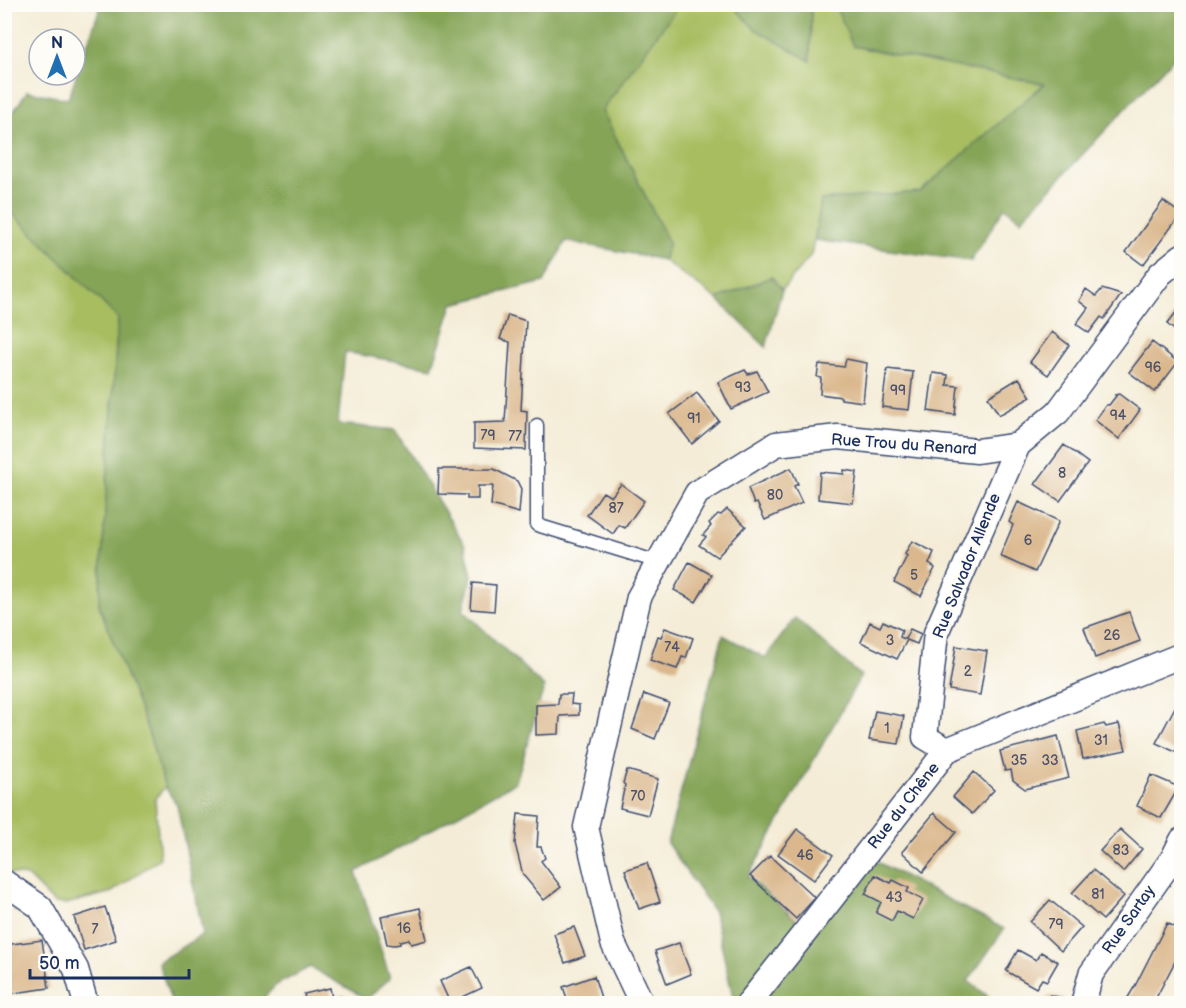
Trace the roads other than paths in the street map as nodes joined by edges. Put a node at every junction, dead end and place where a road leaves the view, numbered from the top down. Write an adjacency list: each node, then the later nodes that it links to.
1 (1182, 256): 3 (street)
2 (537, 424): 4 (lane)
3 (1018, 445): 4 (street, Rue Trou du Renard); 6 (street, Rue Salvador Allende)
4 (658, 562): 10 (street, Rue Trou du Renard)
5 (1182, 655): 6 (street, Rue du Chêne)
6 (947, 750): 11 (street, Rue du Chêne)
7 (1182, 840): 12 (street, Rue Sartay)
8 (4, 882): 9 (street)
9 (86, 1004)
10 (642, 1004)
11 (748, 1004)
12 (1083, 1004)

